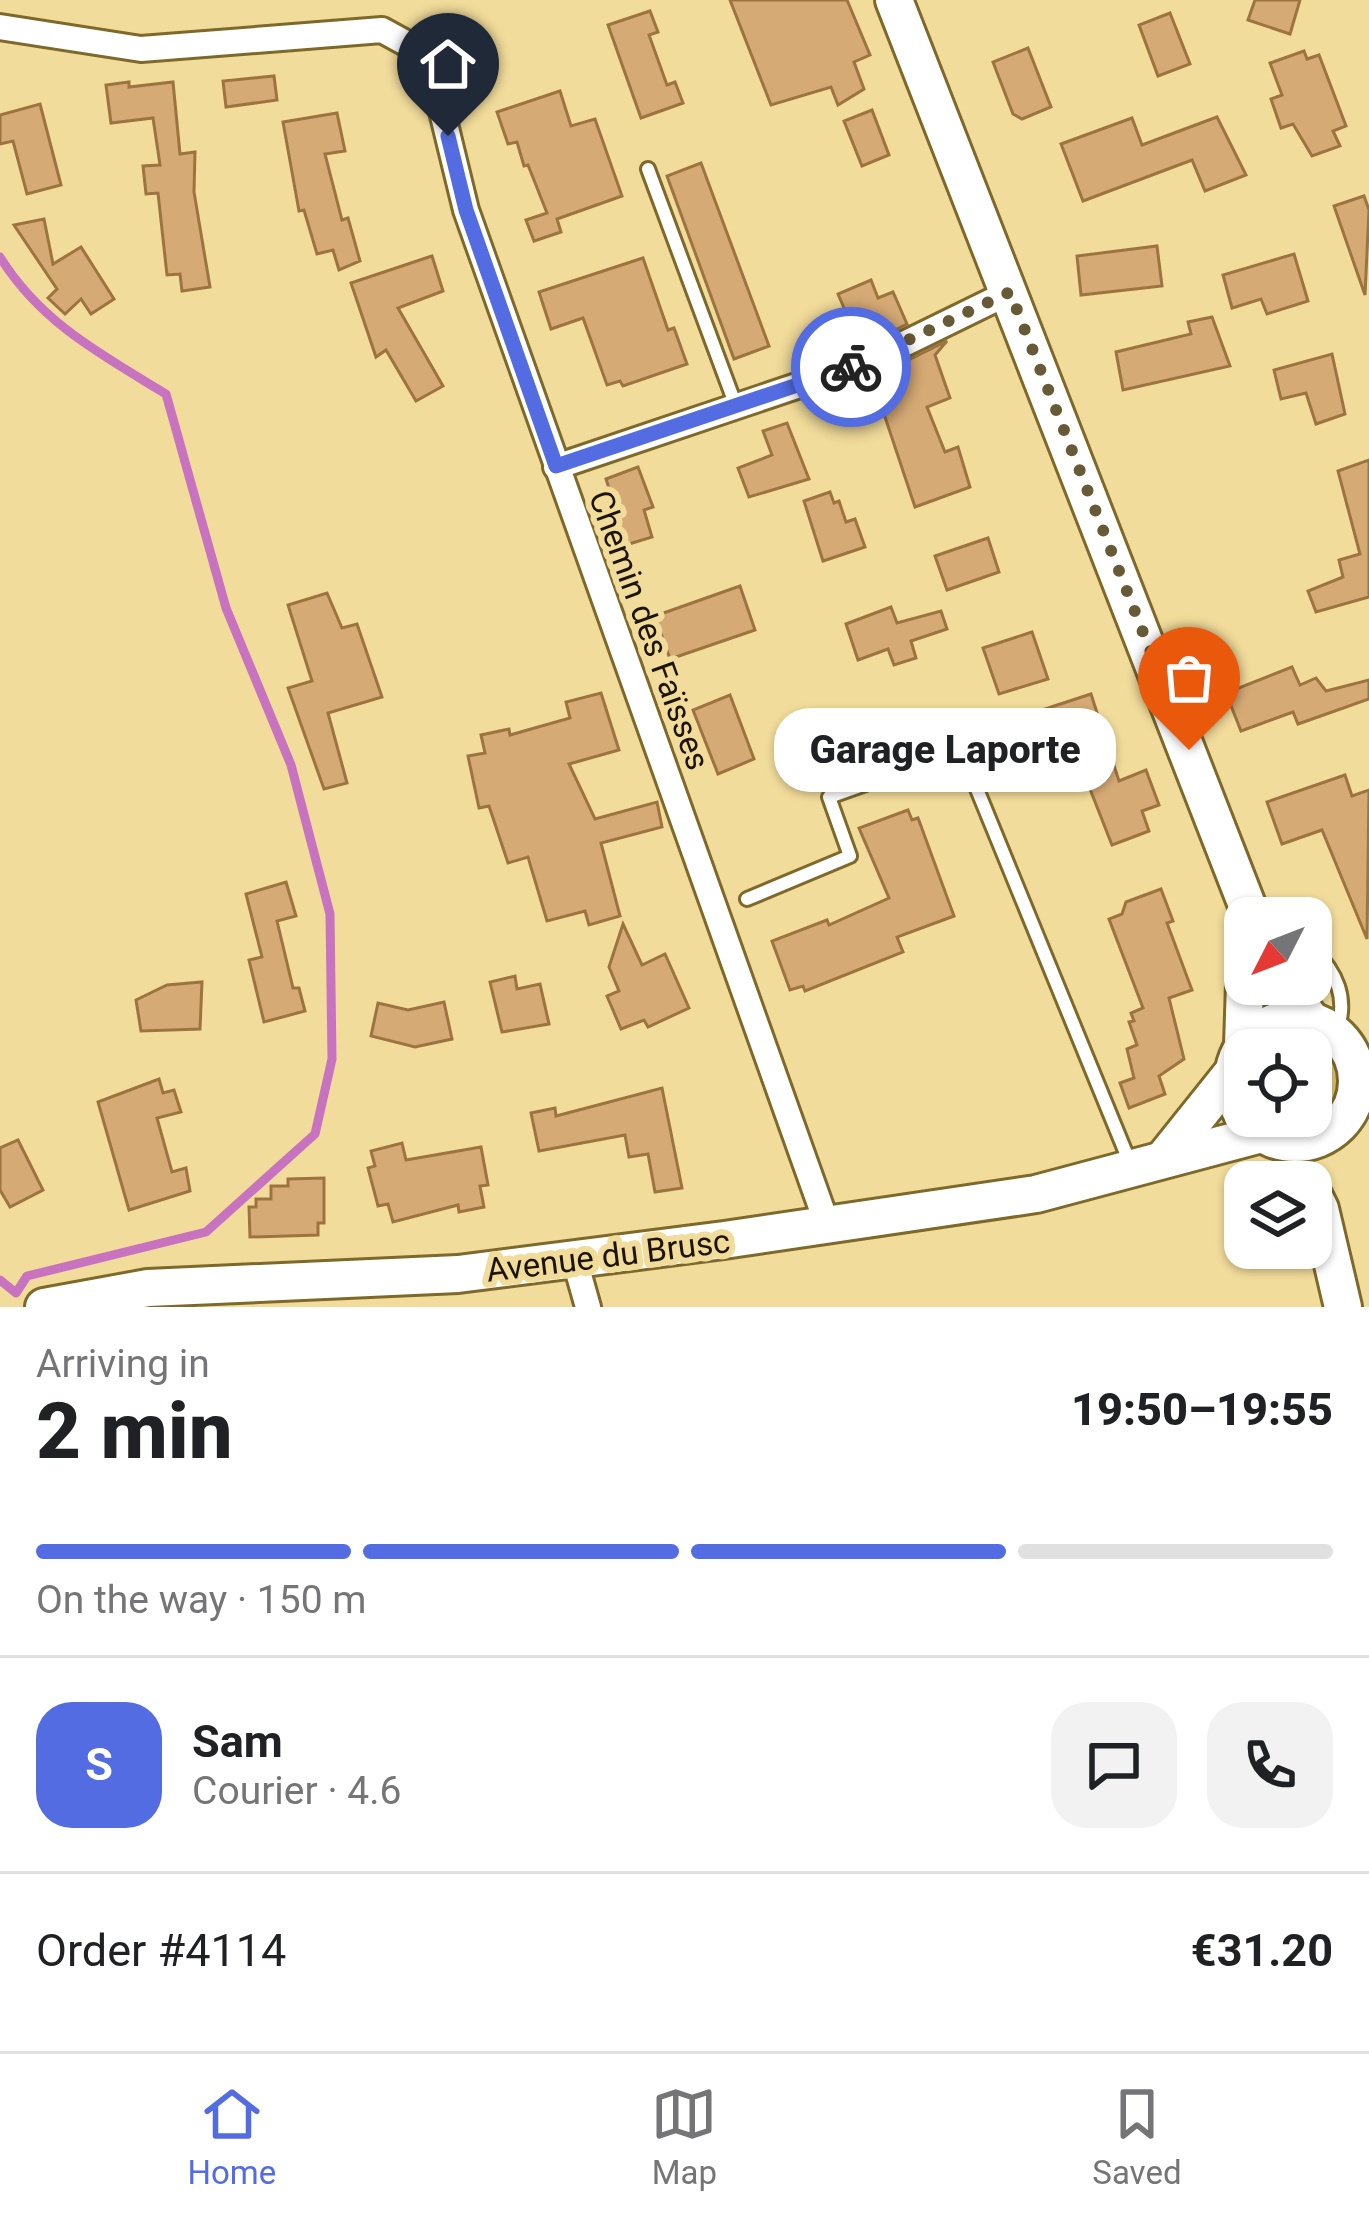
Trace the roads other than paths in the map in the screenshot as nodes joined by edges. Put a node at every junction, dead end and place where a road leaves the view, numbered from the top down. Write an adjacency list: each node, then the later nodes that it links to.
1 (894, 0): 4 (street)
2 (0, 27): 6 (street, Chemin des Faïsses)
3 (648, 169): 5 (lane)
4 (1010, 292): 5 (street); 7 (street)
5 (736, 406): 6 (street)
6 (556, 466): 20 (street, Chemin des Faïsses)
7 (1249, 897)
8 (747, 899): 19 (lane)
9 (1332, 972): 13 (lane)
10 (1306, 1005): 13 (street)
11 (1266, 1029): 12 (street)
12 (1298, 1029)
13 (1342, 1041): 15 (street)
14 (1224, 1075): 19 (street)
15 (1350, 1118): 16 (street); 18 (street)
16 (1272, 1138): 17 (street); 19 (street, Avenue du Brusc)
17 (1288, 1161)
18 (1328, 1161)
19 (1149, 1163): 20 (street, Avenue du Brusc)
20 (827, 1224): 21 (street, Avenue du Brusc)
21 (575, 1261): 23 (street, Avenue du Brusc); 24 (street)
22 (1332, 1267): 25 (street)
23 (44, 1307)
24 (588, 1307)
25 (1343, 1307)

